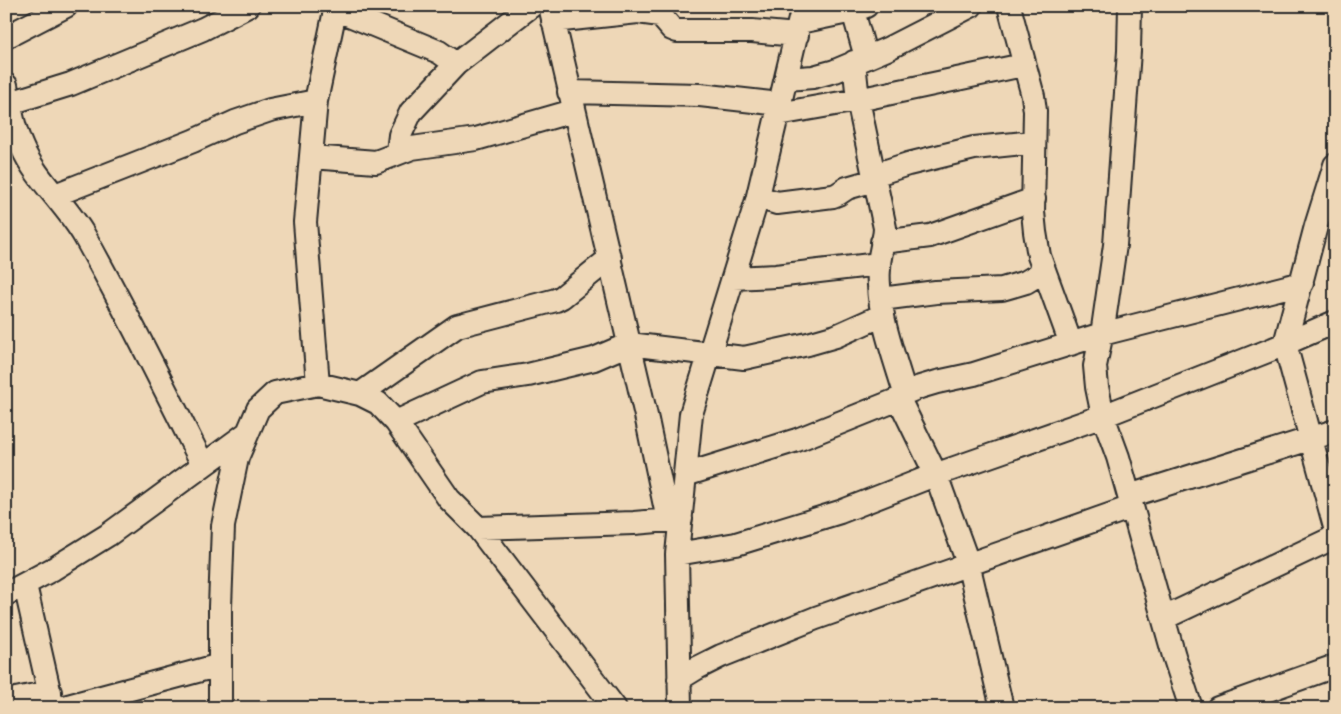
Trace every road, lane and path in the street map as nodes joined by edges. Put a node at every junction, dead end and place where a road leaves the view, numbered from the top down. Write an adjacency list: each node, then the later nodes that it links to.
1 (66, 6): 11 (street)
2 (248, 6): 16 (street)
3 (531, 6): 13 (street)
4 (971, 6): 12 (street)
5 (1009, 6): 14 (street)
6 (1130, 6): 37 (street)
7 (335, 8): 13 (street); 18 (street)
8 (860, 8): 10 (street); 12 (street)
9 (551, 14): 10 (street); 19 (street)
10 (800, 21): 15 (street)
11 (6, 37)
12 (860, 59): 15 (street); 17 (street)
13 (456, 64): 22 (street)
14 (1023, 65): 17 (street); 21 (street)
15 (787, 79): 20 (street)
16 (8, 94): 26 (street)
17 (858, 100): 20 (street); 25 (street)
18 (316, 101): 23 (street); 26 (street)
19 (571, 102): 20 (street); 22 (street); 30 (street)
20 (779, 109): 27 (street)
21 (1034, 142): 25 (street); 28 (street)
22 (398, 152): 23 (street)
23 (311, 157): 42 (street)
24 (1335, 165): 34 (street)
25 (875, 177): 27 (street); 29 (street)
26 (55, 195): 50 (street)
27 (758, 197): 33 (street)
28 (1034, 199): 29 (street); 32 (street)
29 (882, 242): 31 (street)
30 (610, 258): 38 (street); 43 (street)
31 (879, 264): 33 (street); 35 (street)
32 (1044, 271): 35 (street); 39 (street)
33 (733, 278): 41 (street)
34 (1302, 283): 37 (street); 40 (street)
35 (882, 307): 41 (street); 44 (street)
36 (1335, 322): 40 (street)
37 (1102, 334): 39 (street); 45 (street)
38 (629, 344): 41 (street); 46 (street); 54 (street)
39 (1071, 344): 44 (street)
40 (1285, 344): 45 (street); 49 (street)
41 (710, 353): 52 (street)
42 (318, 384): 43 (street); 48 (street)
43 (360, 394): 46 (street)
44 (902, 396): 51 (street); 52 (street)
45 (1103, 416): 51 (street); 53 (street)
46 (396, 422): 56 (street)
47 (1335, 432): 49 (street)
48 (246, 434): 50 (street); 62 (street)
49 (1312, 440): 53 (street); 55 (street)
50 (203, 465): 60 (street)
51 (936, 475): 58 (street); 59 (street)
52 (685, 476): 54 (street)
53 (1130, 501): 59 (street); 61 (street)
54 (674, 520): 56 (street); 58 (street)
55 (1335, 527)
56 (478, 528): 68 (street)
57 (1335, 537): 61 (street)
58 (677, 554): 64 (street)
59 (968, 563): 64 (street); 70 (street)
60 (16, 590): 66 (street)
61 (1164, 618): 71 (street)
62 (220, 665): 66 (street); 67 (street)
63 (1335, 666): 72 (street)
64 (679, 680): 69 (street)
65 (6, 701): 66 (street)
66 (54, 703)
67 (220, 708)
68 (615, 708)
69 (680, 708)
70 (1002, 708)
71 (1190, 708)
72 (1218, 708)

